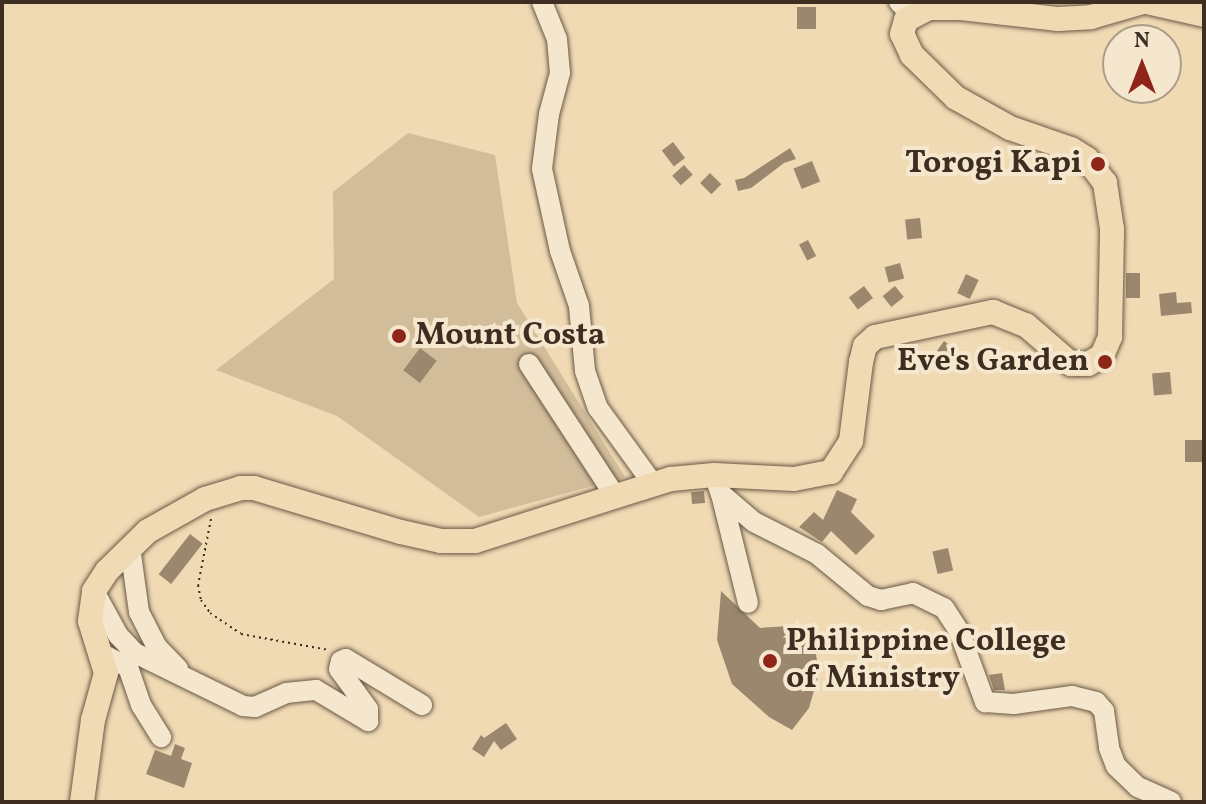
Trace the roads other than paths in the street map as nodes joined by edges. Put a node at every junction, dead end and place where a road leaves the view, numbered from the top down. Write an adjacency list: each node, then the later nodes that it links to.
1 (542, 2): 6 (street)
2 (1138, 2): 3 (main road); 4 (main road)
3 (905, 8): 7 (main road)
4 (1204, 15)
5 (529, 364): 8 (street)
6 (653, 484): 7 (main road); 8 (main road)
7 (717, 485): 11 (street); 17 (street)
8 (615, 496): 9 (main road)
9 (130, 547): 10 (main road); 13 (street)
10 (94, 591): 12 (main road); 13 (street)
11 (748, 603)
12 (102, 654): 15 (street); 16 (main road)
13 (189, 680): 14 (street)
14 (422, 705)
15 (161, 737)
16 (82, 802)
17 (1171, 802)

